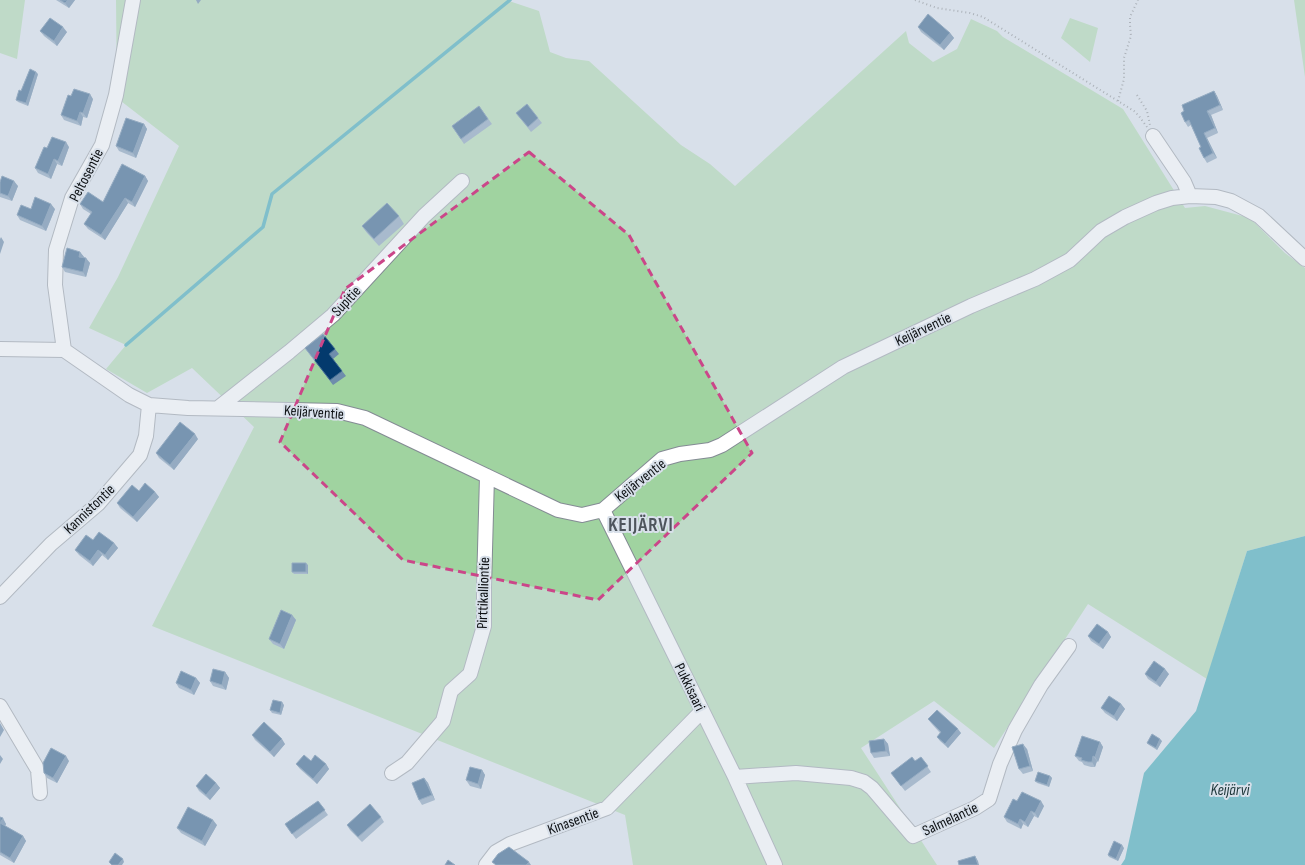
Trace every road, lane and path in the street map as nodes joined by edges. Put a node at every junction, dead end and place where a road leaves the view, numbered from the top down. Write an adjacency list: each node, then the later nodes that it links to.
1 (133, 0): 11 (street, Peltosentie)
2 (915, 0): 5 (path)
3 (1138, 0): 5 (path)
4 (1138, 95): 6 (path)
5 (1118, 101): 6 (path)
6 (1153, 136): 8 (street)
7 (462, 181): 13 (street, Supitie)
8 (1190, 196): 9 (street, Keijärventie); 15 (street, Keijärventie)
9 (1305, 258)
10 (0, 349): 11 (street)
11 (64, 350): 12 (street, Keijärventie)
12 (150, 405): 13 (street, Keijärventie); 16 (street, Kannistontie)
13 (218, 408): 14 (street, Keijärventie)
14 (487, 476): 15 (street, Keijärventie); 20 (street, Pirttikalliontie)
15 (603, 510): 19 (street, Pukkisaari)
16 (0, 597)
17 (1069, 646): 21 (street, Salmelantie)
18 (0, 706): 22 (street)
19 (702, 711): 21 (street, Pukkisaari); 23 (street, Kinasentie)
20 (392, 773)
21 (735, 778): 24 (street, Pukkisaari)
22 (40, 793)
23 (486, 865)
24 (775, 865)

